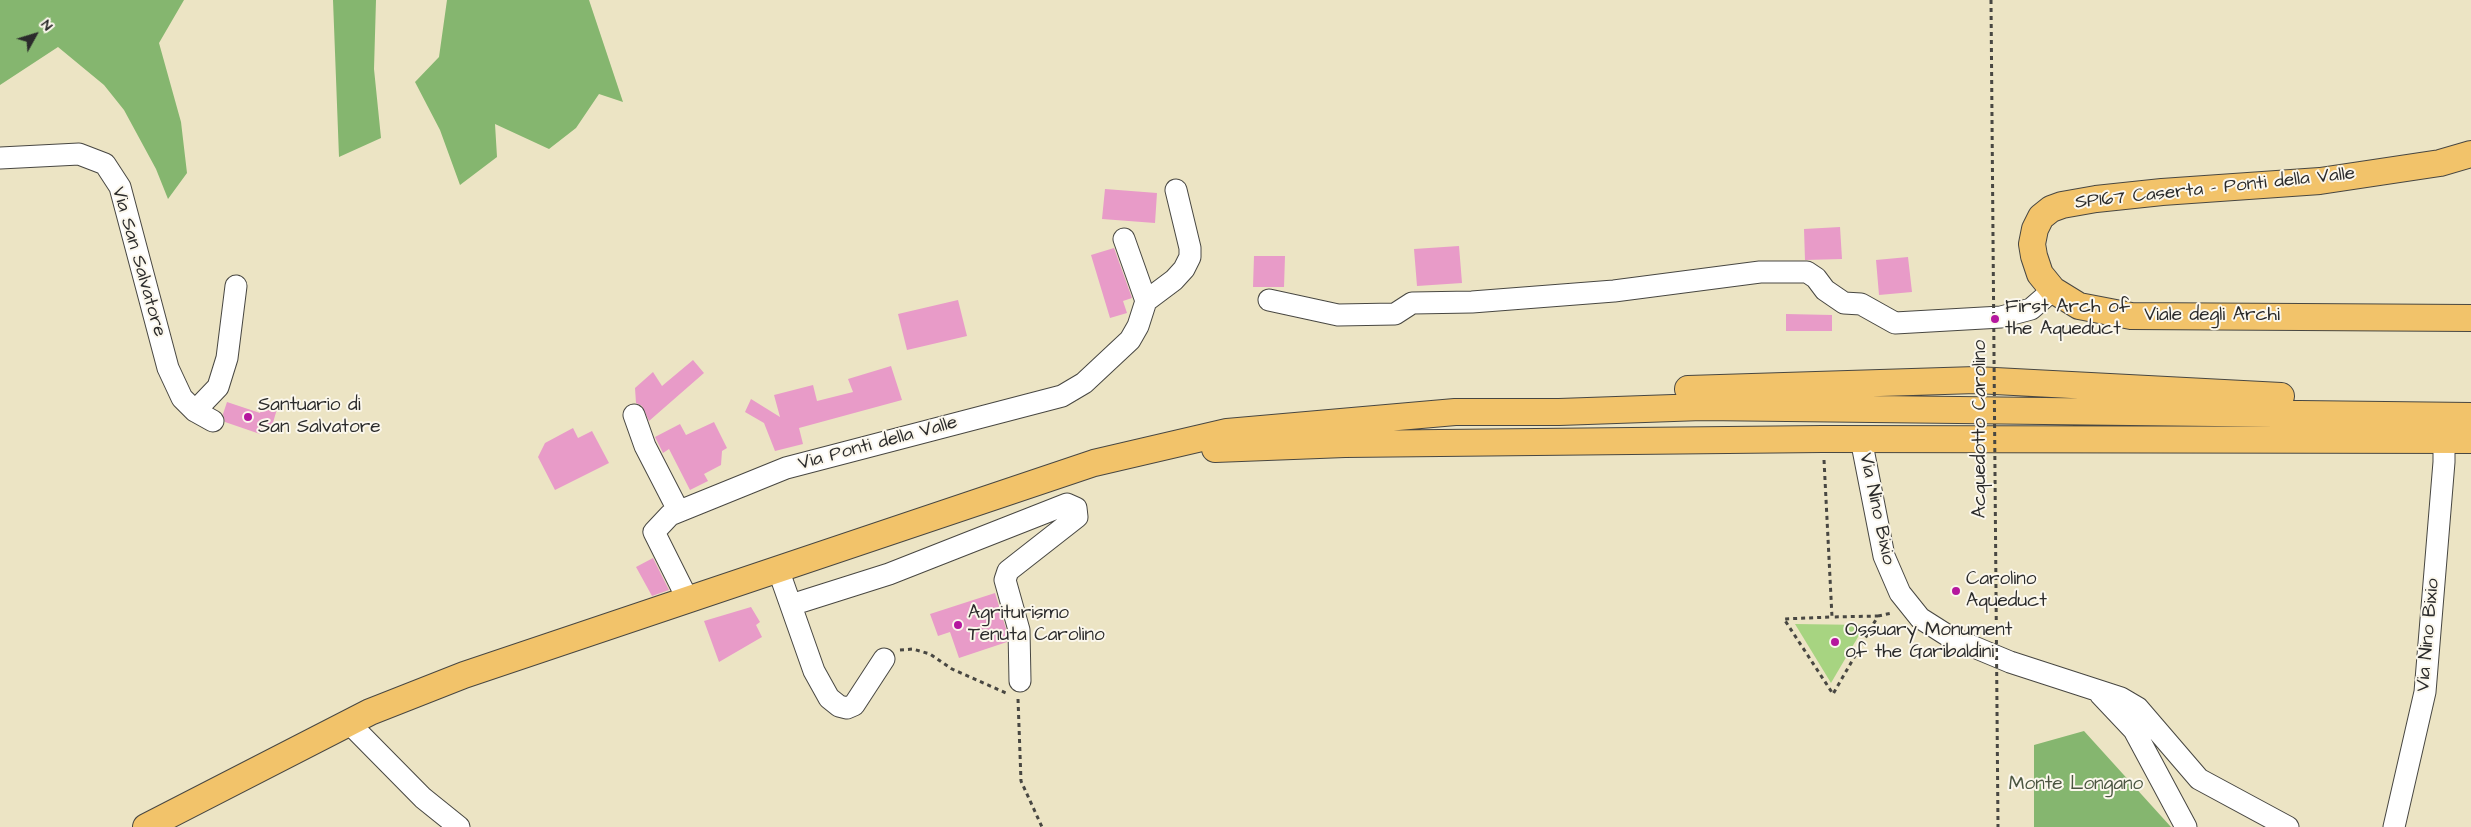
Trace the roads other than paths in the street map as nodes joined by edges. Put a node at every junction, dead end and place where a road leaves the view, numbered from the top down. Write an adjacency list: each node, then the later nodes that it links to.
1 (2471, 154): 6 (main road, SP167 Caserta - Ponti della Valle)
2 (0, 158): 5 (street, Via San Salvatore)
3 (1176, 190): 8 (street)
4 (1124, 239): 8 (street)
5 (236, 286)
6 (2053, 290): 7 (street); 9 (main road, Viale degli Archi)
7 (1269, 300)
8 (1146, 301): 18 (street, Via Ponti della Valle)
9 (2471, 318)
10 (2471, 410): 11 (main road)
11 (1455, 412): 13 (main road); 17 (main road)
12 (634, 415): 18 (street)
13 (2471, 416)
14 (1861, 439): 15 (main road); 17 (main road); 24 (street, Via Nino Bixio)
15 (2444, 440): 16 (main road); 30 (street, Via Nino Bixio)
16 (2471, 440)
17 (1152, 450): 19 (main road)
18 (678, 510): 20 (street, Via Ponti della Valle)
19 (778, 569): 20 (main road); 21 (street)
20 (688, 600): 25 (main road)
21 (792, 605): 22 (street); 23 (street)
22 (884, 660)
23 (1019, 690)
24 (2098, 692): 28 (street); 29 (street, Via Nino Bixio)
25 (349, 722): 26 (main road); 27 (street)
26 (146, 827)
27 (459, 827)
28 (2186, 827)
29 (2288, 827)
30 (2394, 827)

